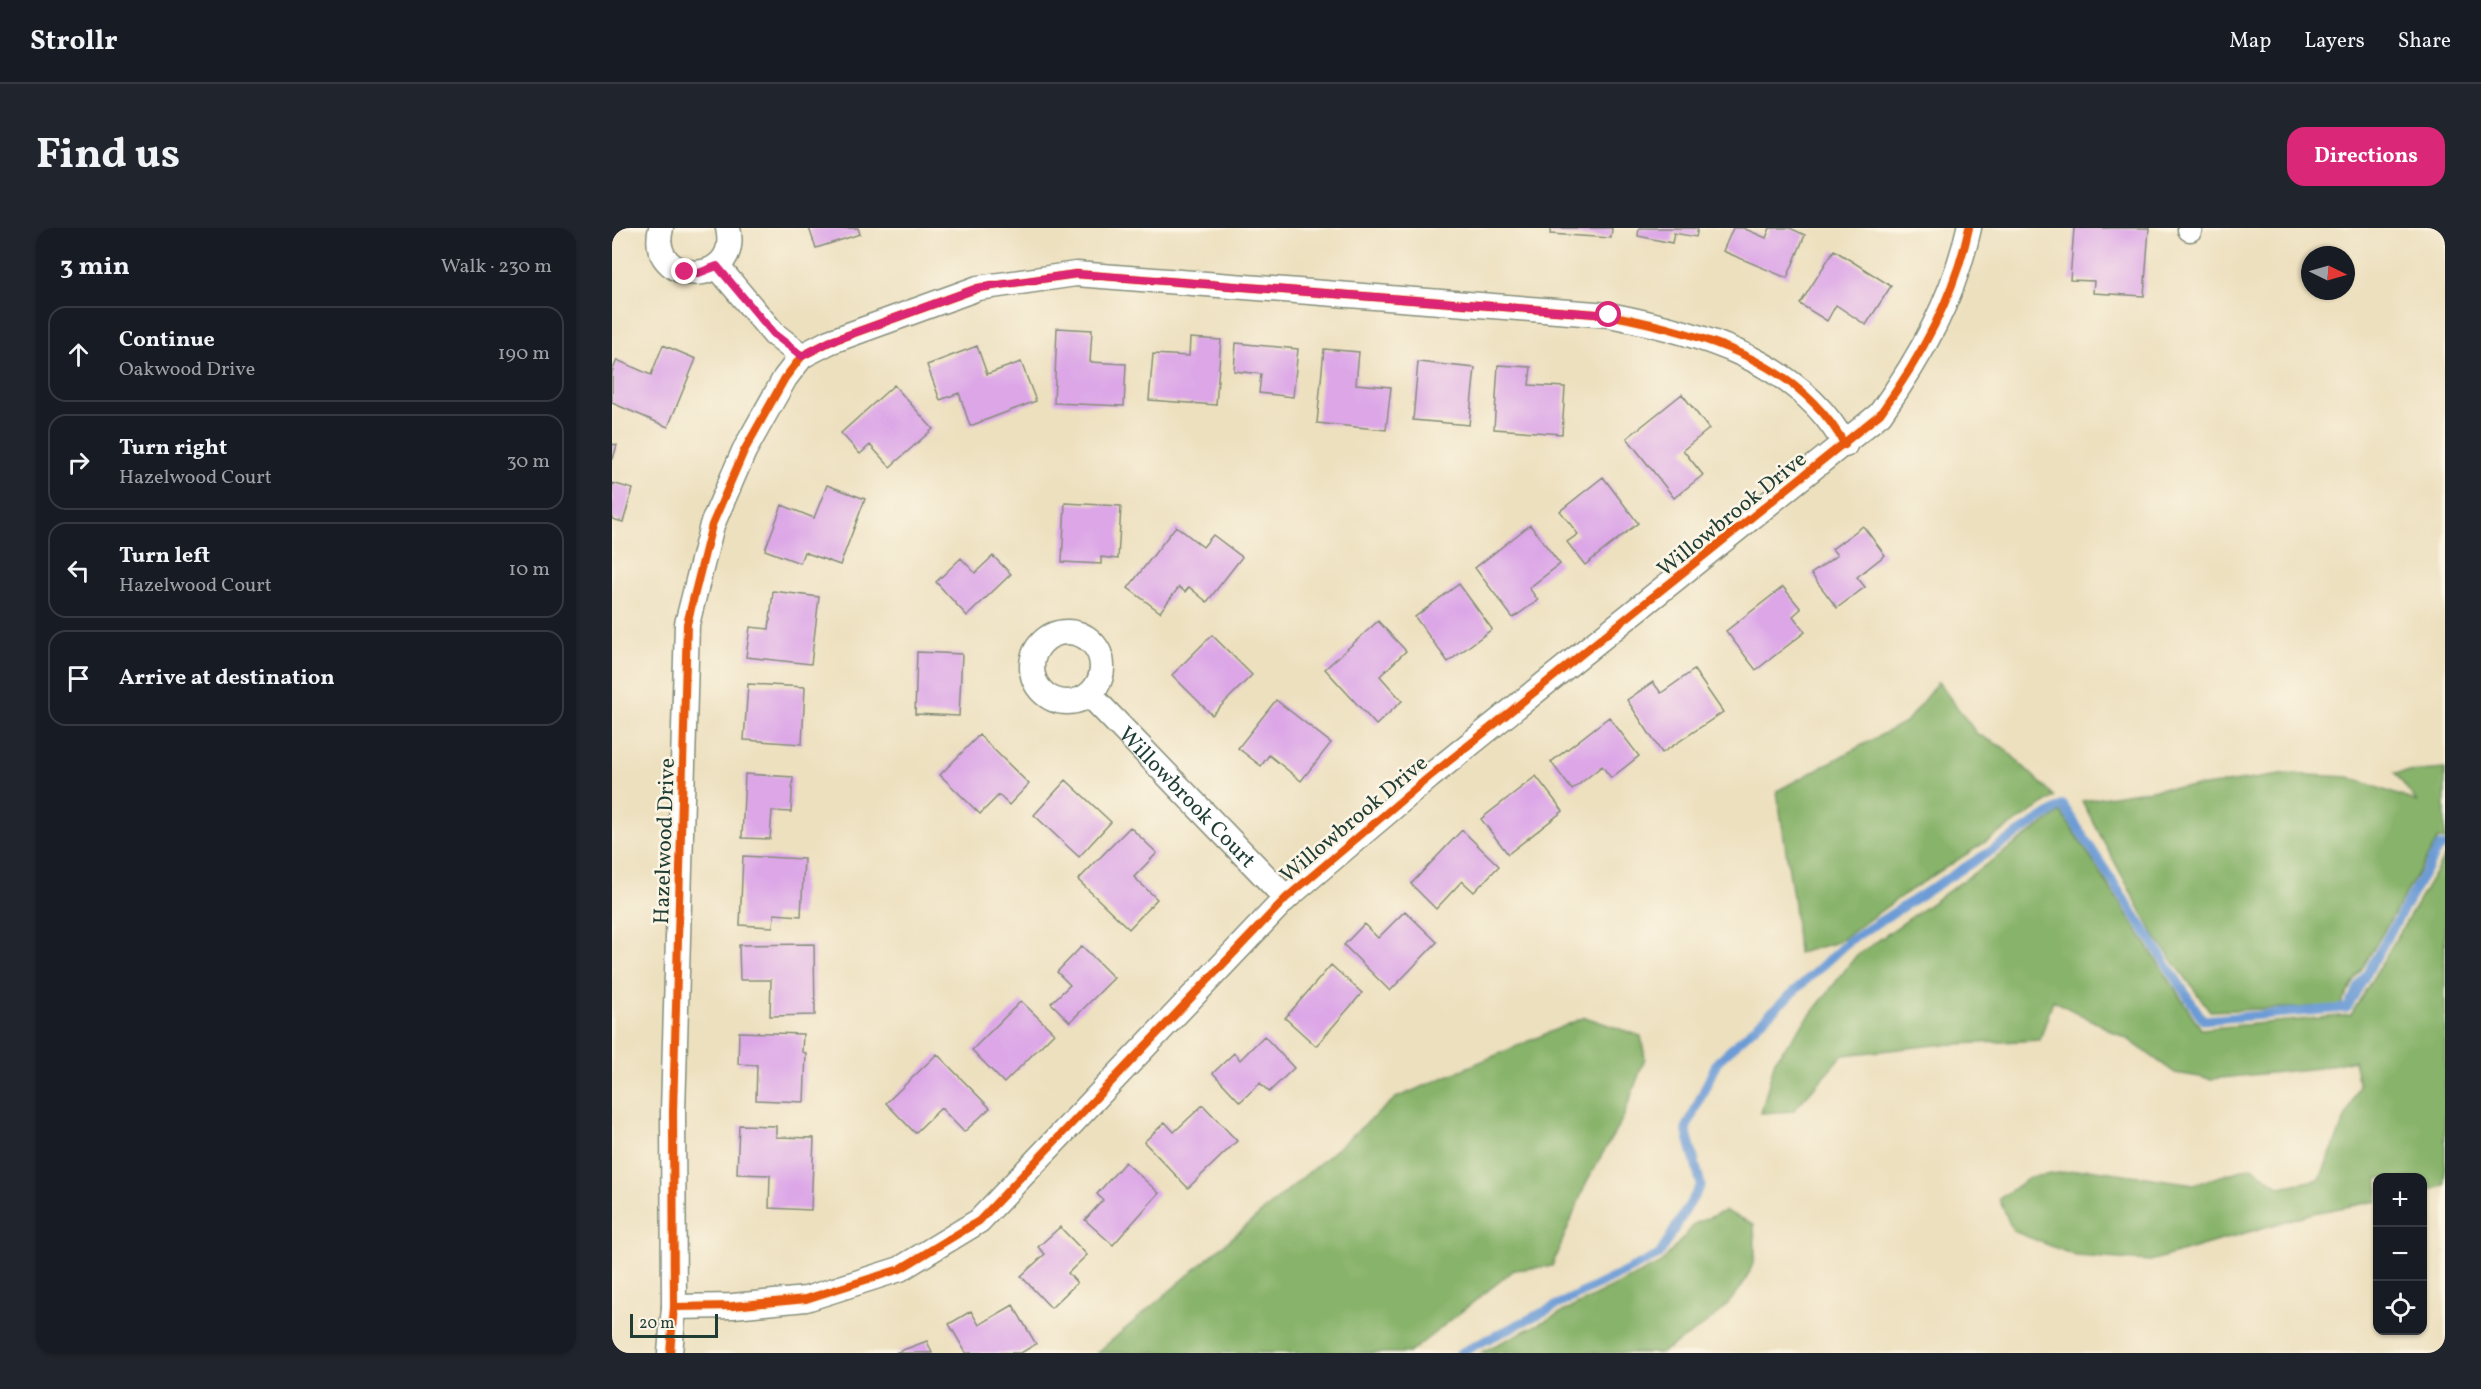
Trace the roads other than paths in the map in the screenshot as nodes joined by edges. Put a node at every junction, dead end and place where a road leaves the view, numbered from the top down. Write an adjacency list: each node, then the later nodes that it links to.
1 (662, 228): 4 (street)
2 (728, 228): 4 (street)
3 (1969, 228): 6 (street, Willowbrook Drive)
4 (717, 266): 5 (street)
5 (802, 356): 6 (street); 9 (street, Hazelwood Drive)
6 (1845, 445): 8 (street, Willowbrook Drive)
7 (1090, 695): 8 (street, Willowbrook Court)
8 (1286, 898): 9 (street, Willowbrook Drive)
9 (674, 1307): 10 (street, Hazelwood Drive)
10 (670, 1353)

